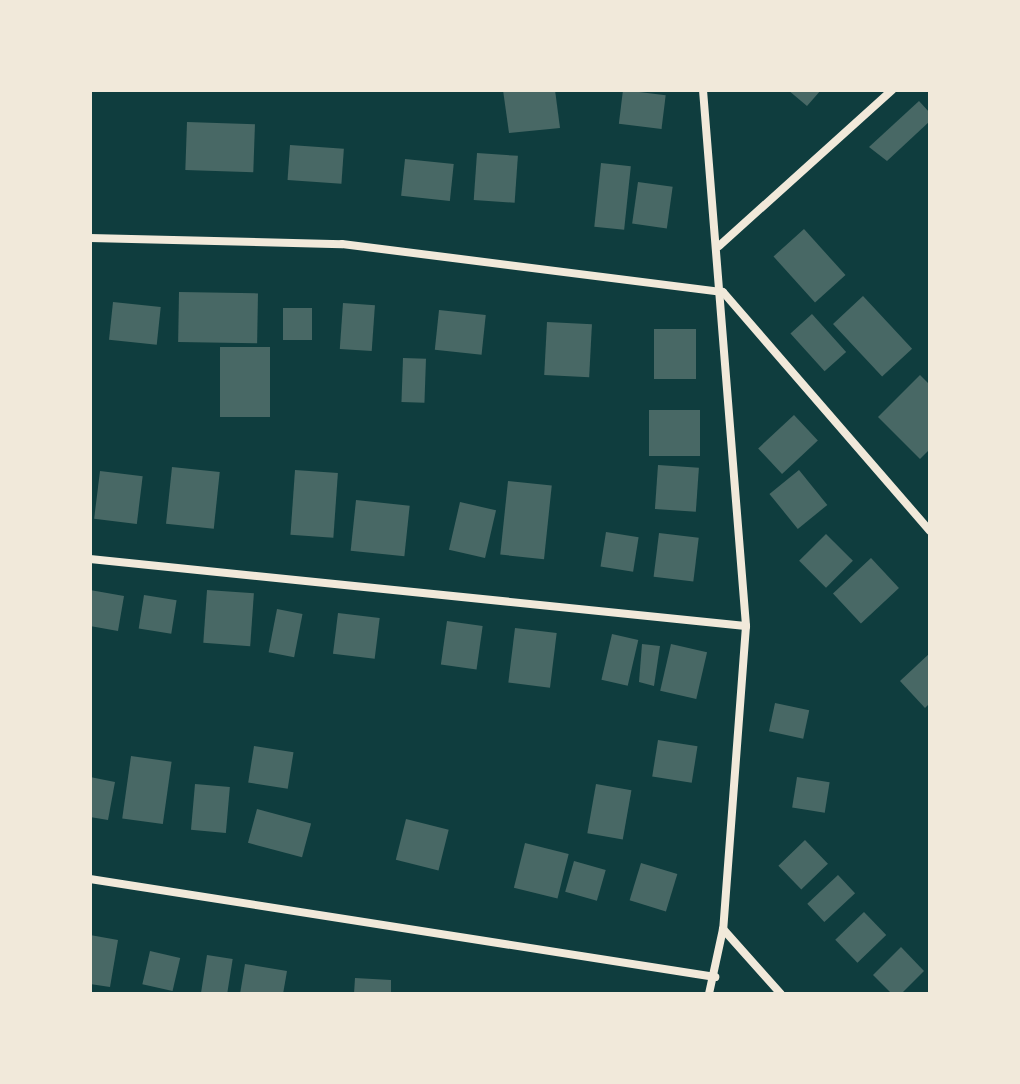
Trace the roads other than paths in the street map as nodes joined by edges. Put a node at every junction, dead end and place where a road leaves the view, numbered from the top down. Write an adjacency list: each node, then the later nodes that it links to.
1 (703, 90): 4 (street)
2 (892, 90): 4 (street)
3 (90, 238): 5 (street)
4 (719, 246): 5 (street)
5 (723, 292): 6 (street); 8 (street)
6 (930, 531)
7 (90, 559): 8 (street)
8 (746, 626): 10 (street)
9 (90, 879): 11 (street)
10 (723, 929): 11 (street); 13 (street)
11 (715, 977): 12 (street)
12 (709, 994)
13 (781, 994)

